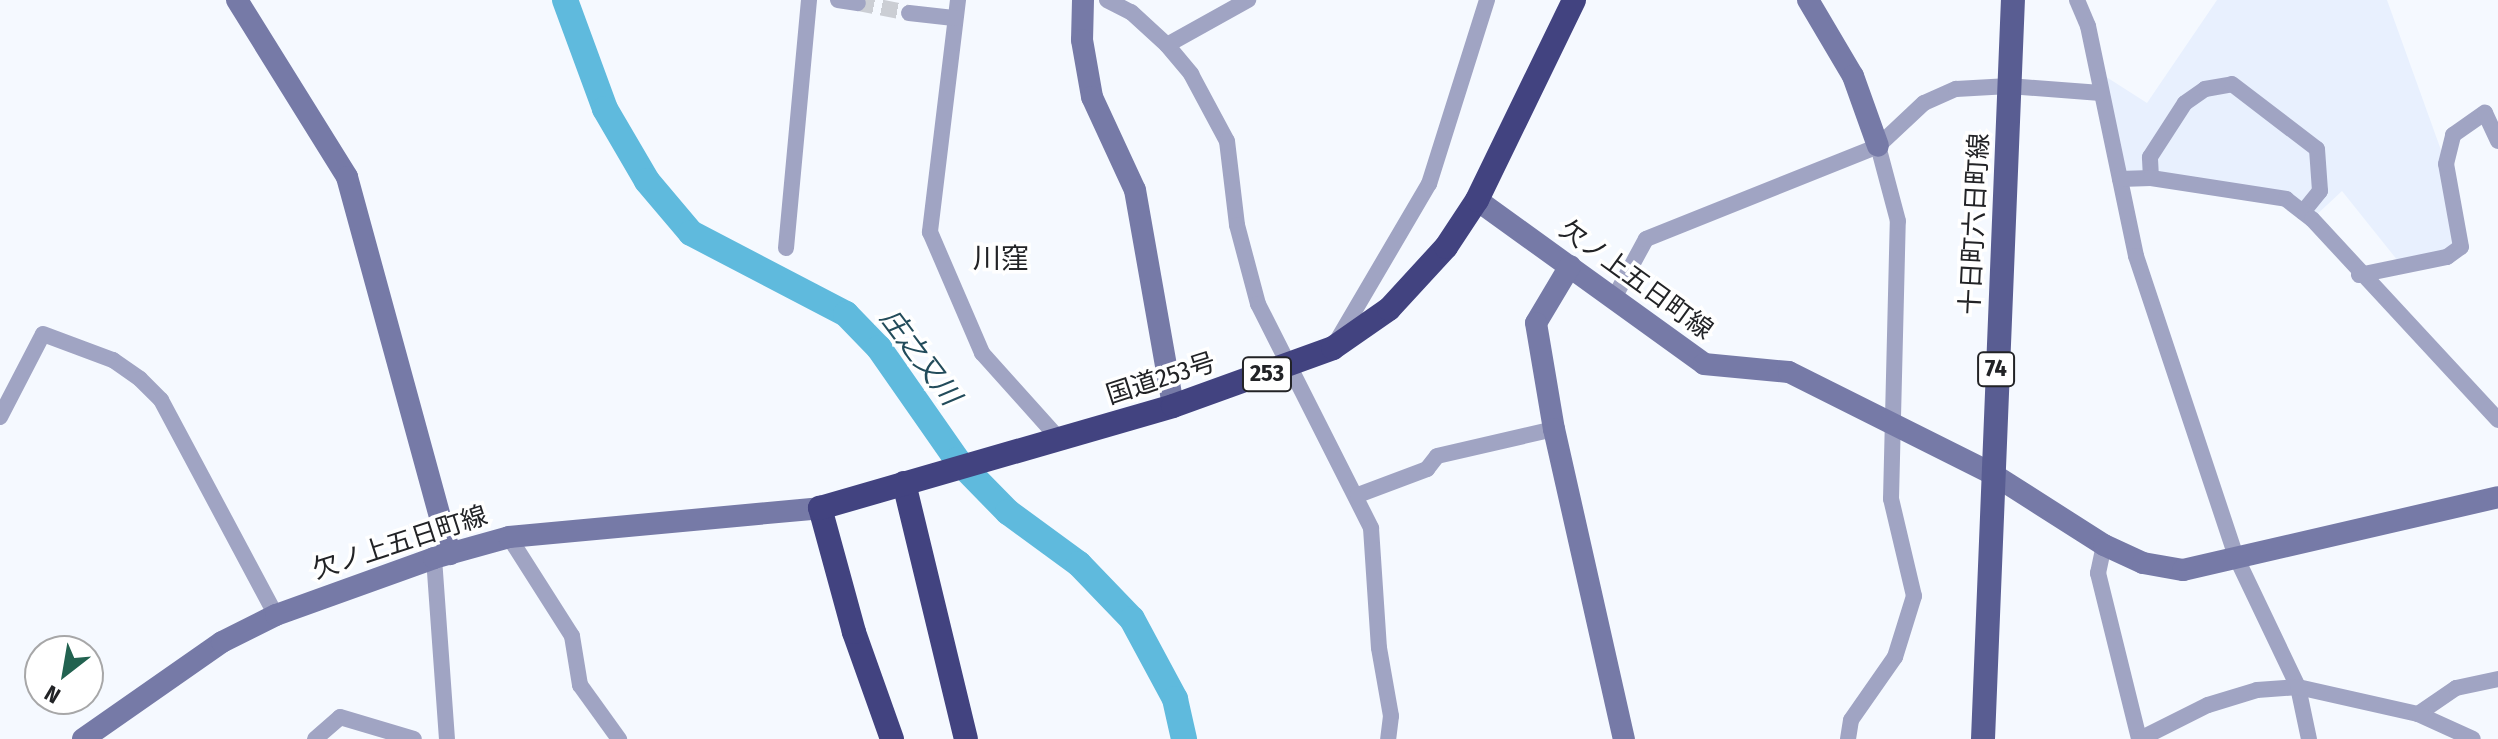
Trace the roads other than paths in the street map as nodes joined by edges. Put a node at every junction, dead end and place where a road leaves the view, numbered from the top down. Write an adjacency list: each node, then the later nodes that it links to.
1 (237, 0): 44 (street)
2 (809, 0): 25 (street)
3 (838, 0): 13 (street)
4 (958, 0): 15 (street)
5 (1083, 0): 31 (street)
6 (1107, 0): 16 (street)
7 (1248, 0): 16 (street)
8 (1487, 0): 29 (street)
9 (1574, 0): 23 (highway, 国道253号 / 253)
10 (1808, 0): 20 (street)
11 (2013, 0): 17 (main road, 十日町六日町線 / 74)
12 (2077, 0): 18 (street)
13 (858, 3)
14 (909, 13): 15 (street)
15 (954, 18): 36 (street)
16 (1167, 45): 30 (street)
17 (2009, 86): 18 (street); 20 (street); 37 (main road, 十日町六日町線 / 74)
18 (2101, 93): 22 (street)
19 (2498, 141): 27 (street)
20 (1878, 146): 28 (street); 33 (street)
21 (2151, 178): 22 (street); 24 (street); 24 (street)
22 (2120, 179): 45 (street)
23 (1477, 200): 26 (street, 欠ノ上五日町線); 29 (highway, 国道253号 / 253)
24 (2303, 212): 27 (street)
25 (786, 248)
26 (1570, 266): 28 (street, 欠ノ上五日町線); 35 (street)
27 (2359, 275): 34 (street)
28 (1614, 298): 33 (street, 欠ノ上五日町線)
29 (1333, 348): 30 (highway, 国道253号 / 253)
30 (1289, 367): 31 (highway, 国道253号 / 253); 39 (street)
31 (1173, 406): 36 (highway, 国道253号 / 253)
32 (0, 417): 46 (street)
33 (1890, 420): 37 (street, 欠ノ上五日町線); 59 (street)
34 (2498, 420)
35 (1554, 429): 39 (street); 58 (street)
36 (1061, 441): 38 (highway, 国道253号 / 253)
37 (1991, 473): 43 (street, 欠ノ上五日町線); 60 (main road, 十日町六日町線 / 74)
38 (904, 483): 41 (highway, 国道253号 / 253); 56 (highway)
39 (1358, 495): 57 (street)
40 (2498, 497): 45 (street, 欠ノ上五日町線)
41 (820, 508): 42 (street, 欠ノ上五日町線); 55 (highway)
42 (509, 537): 44 (street, 欠ノ上五日町線); 54 (street)
43 (2104, 545): 45 (street, 欠ノ上五日町線); 61 (street)
44 (442, 556): 46 (street, 欠ノ上五日町線); 53 (street)
45 (2237, 559): 48 (street)
46 (276, 615): 50 (street, 欠ノ上五日町線)
47 (2498, 679): 49 (street)
48 (2298, 687): 49 (street); 61 (street); 62 (street)
49 (2418, 714): 63 (street)
50 (83, 739)
51 (315, 739): 52 (street)
52 (414, 739)
53 (447, 739)
54 (619, 739)
55 (892, 739)
56 (966, 739)
57 (1388, 739)
58 (1624, 739)
59 (1848, 739)
60 (1983, 739)
61 (2139, 739)
62 (2309, 739)
63 (2473, 739)

